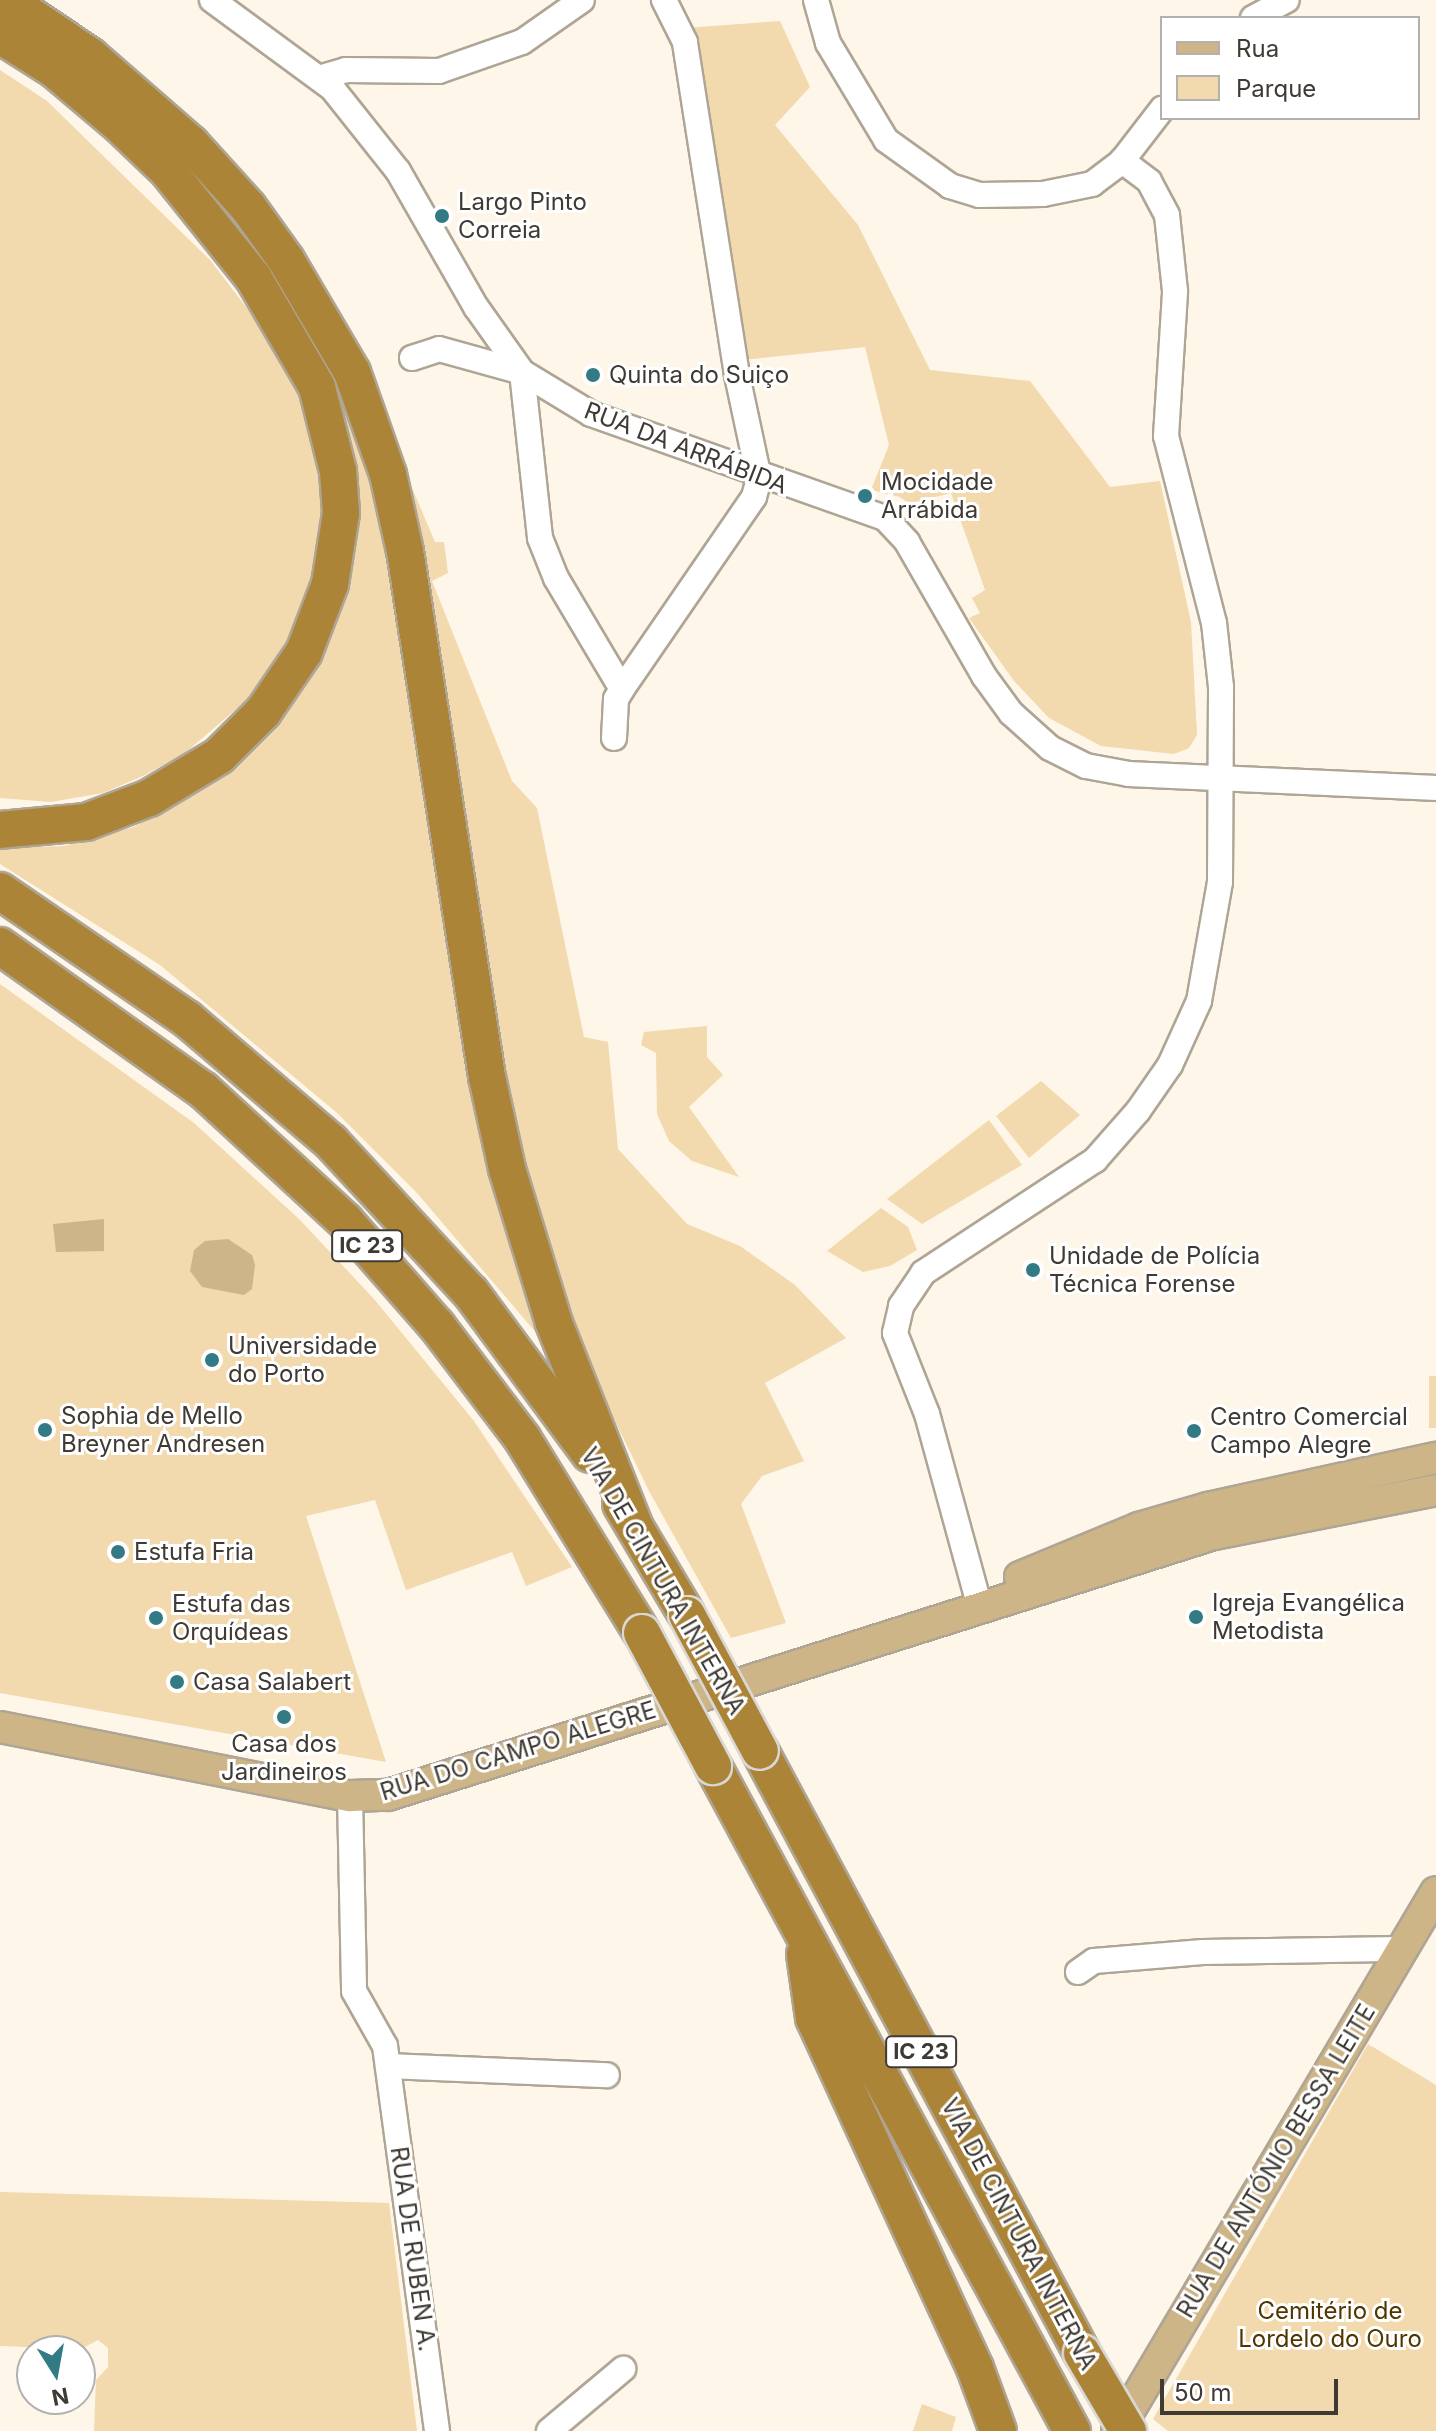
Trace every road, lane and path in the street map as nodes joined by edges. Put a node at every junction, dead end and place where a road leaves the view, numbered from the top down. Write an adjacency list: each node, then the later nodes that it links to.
1 (7, 0): 24 (highway)
2 (212, 0): 9 (street, RUA DA ARRÁBIDA)
3 (664, 0): 14 (street)
4 (816, 0): 11 (street)
5 (1287, 0): 7 (street)
6 (570, 2): 9 (street)
7 (1257, 16)
8 (0, 35): 19 (highway)
9 (322, 77): 13 (street, RUA DA ARRÁBIDA)
10 (1160, 112): 11 (street)
11 (1122, 161): 17 (street)
12 (412, 358): 13 (street)
13 (522, 372): 14 (street, RUA DA ARRÁBIDA); 15 (street)
14 (759, 478): 15 (street); 17 (street, RUA DA ARRÁBIDA)
15 (622, 689): 16 (street)
16 (614, 738)
17 (1221, 778): 18 (street, RUA DA ARRÁBIDA); 25 (street)
18 (1436, 788)
19 (0, 830)
20 (0, 891): 24 (highway, VIA DE CINTURA INTERNA / IC 23)
21 (0, 946): 29 (highway, VIA DE CINTURA INTERNA / IC 23, bridge)
22 (1436, 1458): 25 (main road, RUA DO CAMPO ALEGRE)
23 (1436, 1490): 25 (main road, RUA DO CAMPO ALEGRE)
24 (634, 1525): 40 (highway, VIA DE CINTURA INTERNA / IC 23, bridge)
25 (979, 1604): 27 (main road, RUA DO CAMPO ALEGRE)
26 (0, 1727): 27 (main road, RUA DO CAMPO ALEGRE)
27 (350, 1796): 32 (street, RUA DE RUBEN A.)
28 (1436, 1892): 30 (main road, RUA DE ANTÓNIO BESSA LEITE)
29 (802, 1929): 35 (highway, VIA DE CINTURA INTERNA / IC 23); 38 (highway)
30 (1402, 1949): 31 (street); 39 (main road, RUA DE ANTÓNIO BESSA LEITE)
31 (1078, 1972)
32 (388, 2066): 33 (street); 36 (street, RUA DE RUBEN A.)
33 (607, 2075)
34 (623, 2369): 37 (street)
35 (1072, 2430)
36 (437, 2431)
37 (549, 2431)
38 (998, 2431)
39 (1117, 2431)
40 (1128, 2431)

